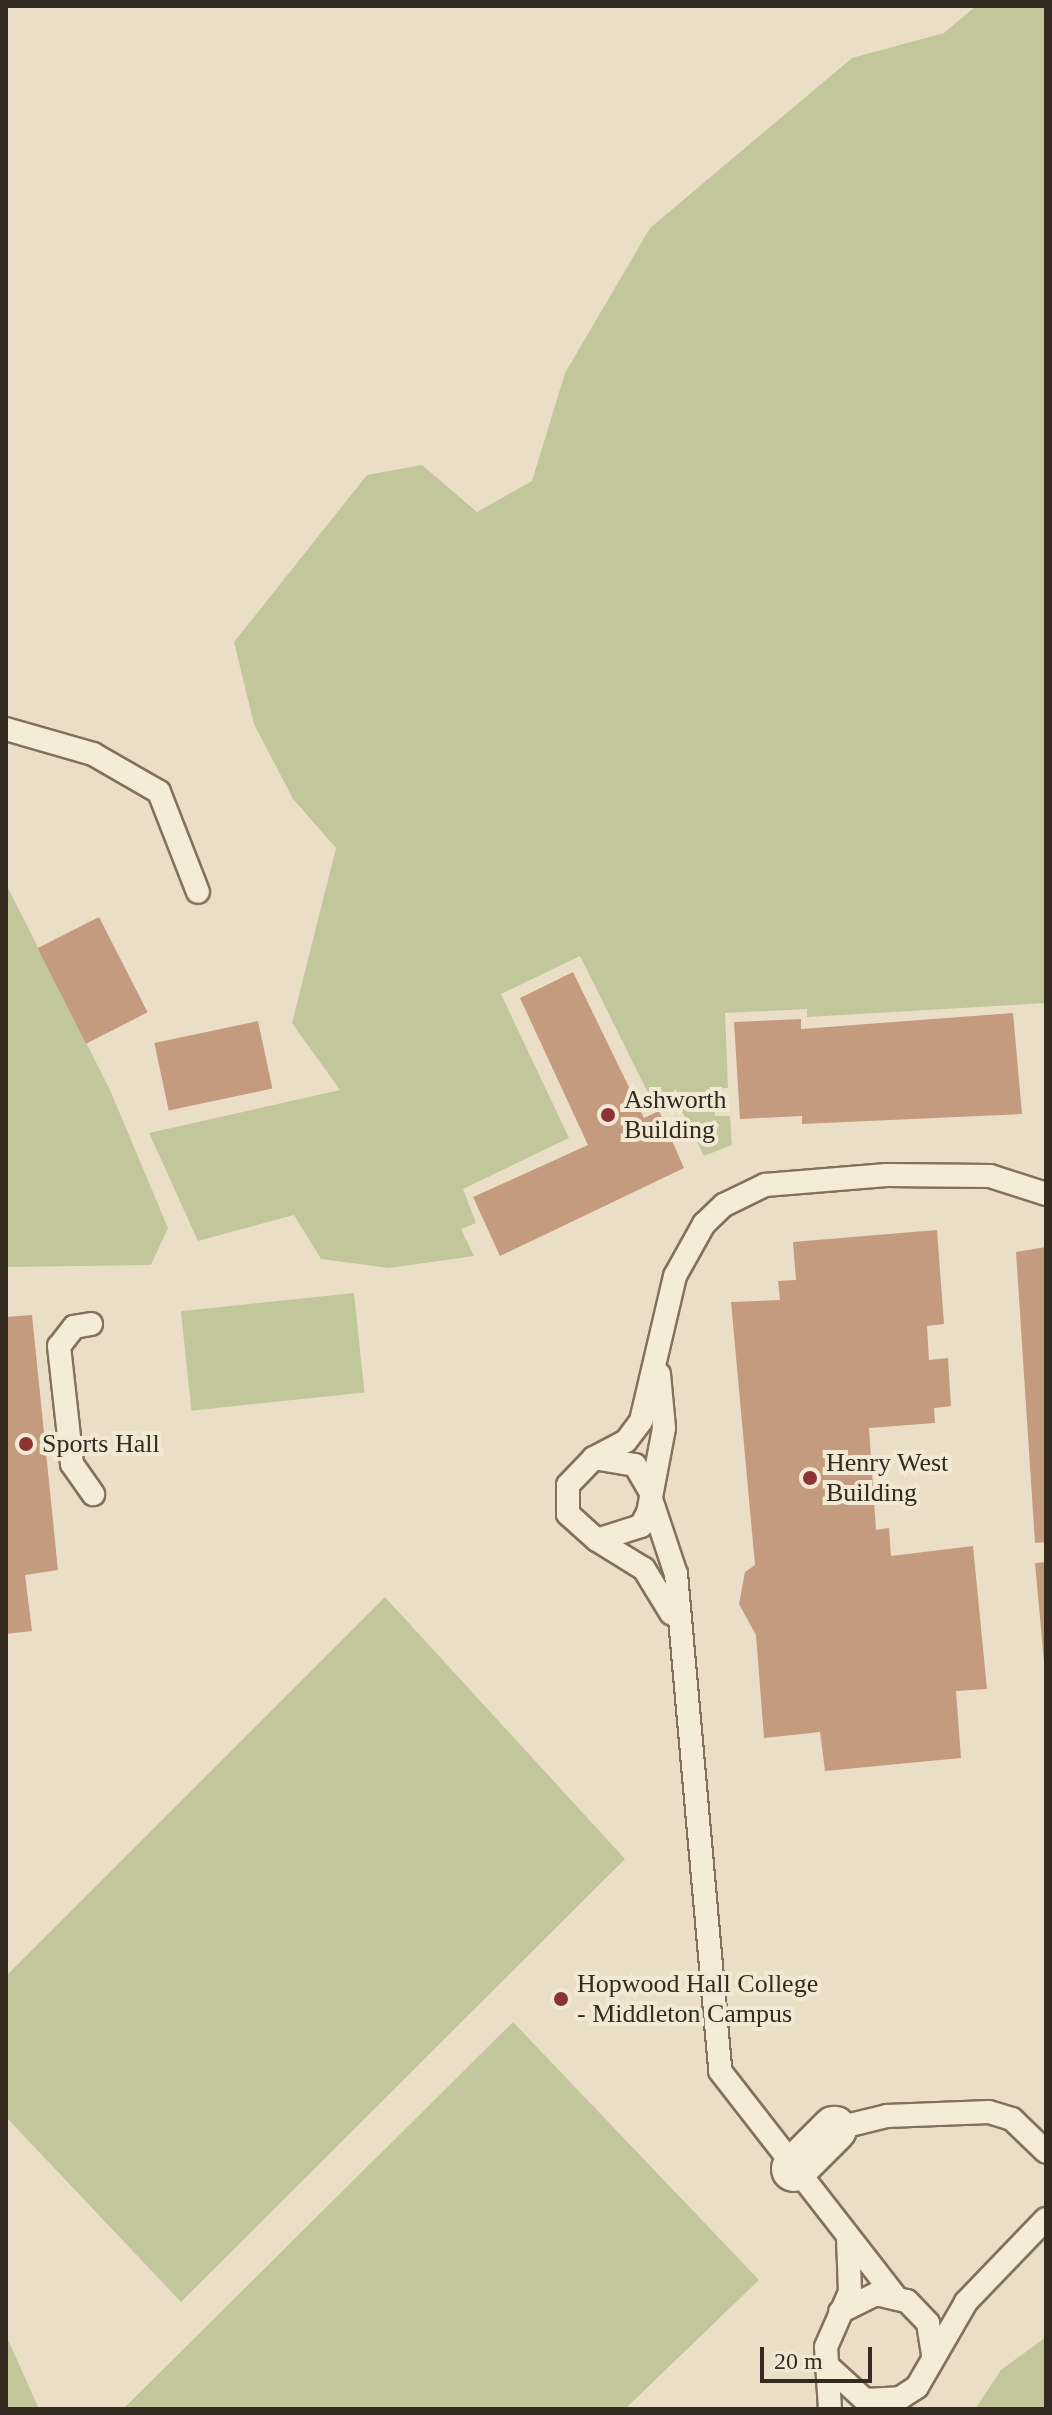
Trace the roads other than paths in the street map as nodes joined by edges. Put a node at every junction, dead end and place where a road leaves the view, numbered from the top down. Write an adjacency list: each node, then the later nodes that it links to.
1 (6, 729): 2 (lane)
2 (198, 892)
3 (1046, 1194): 5 (lane)
4 (91, 1324): 7 (lane)
5 (659, 1337): 6 (lane); 8 (lane)
6 (594, 1458): 8 (lane); 9 (lane)
7 (93, 1494)
8 (651, 1495): 9 (lane); 10 (lane)
9 (597, 1540): 10 (lane)
10 (675, 1630): 13 (lane)
11 (834, 2129): 12 (lane); 13 (street)
12 (1046, 2152)
13 (794, 2169): 15 (lane)
14 (1046, 2219): 17 (lane)
15 (848, 2236): 16 (lane); 19 (lane)
16 (895, 2296): 18 (lane); 19 (lane)
17 (966, 2302): 18 (lane); 20 (lane)
18 (917, 2308): 20 (lane)
19 (839, 2312): 21 (lane)
20 (933, 2355): 22 (lane)
21 (829, 2367): 22 (lane); 23 (lane)
22 (892, 2403)
23 (830, 2409)

